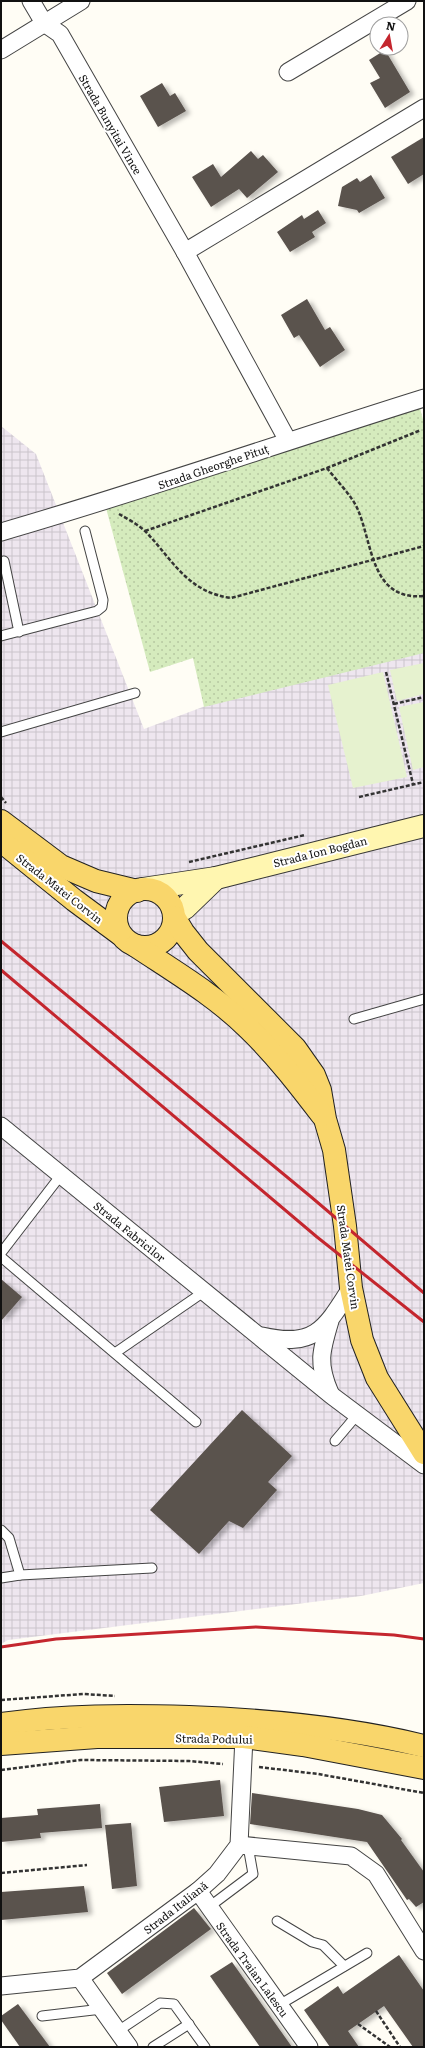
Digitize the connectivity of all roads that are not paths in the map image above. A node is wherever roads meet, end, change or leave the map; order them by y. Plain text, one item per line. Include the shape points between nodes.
1 (31, 1) edge
2 (80, 1) edge
3 (407, 1) edge
4 (44, 23) junction
5 (1, 50) edge
6 (288, 72) dead end
7 (424, 108) edge
8 (185, 252) junction
9 (424, 398) edge
10 (288, 441) junction
11 (1, 532) edge
12 (85, 532) dead end
13 (4, 561) dead end
14 (19, 632) junction
15 (1, 636) edge
16 (135, 693) dead end
17 (1, 732) edge
18 (6, 814) edge
19 (424, 826) edge
20 (1, 841) edge
21 (216, 878) junction
22 (140, 890) junction
23 (174, 916) junction
24 (128, 940) junction
25 (424, 999) edge
26 (354, 1019) dead end
27 (325, 1119) junction
28 (1, 1126) edge
29 (61, 1175) junction
30 (1, 1253) edge
31 (1, 1257) edge
32 (351, 1288) junction
33 (204, 1291) junction
34 (330, 1321) junction
35 (260, 1336) junction
36 (115, 1353) junction
37 (331, 1395) junction
38 (357, 1415) junction
39 (196, 1422) dead end
40 (334, 1441) dead end
41 (424, 1453) edge
42 (424, 1465) edge
43 (1, 1530) edge
44 (152, 1568) dead end
45 (20, 1575) junction
46 (1, 1578) edge
47 (1, 1724) edge
48 (244, 1737) junction
49 (1, 1744) edge
50 (424, 1746) edge
51 (424, 1768) edge
52 (243, 1845) junction
53 (198, 1891) junction
54 (209, 1906) junction
55 (277, 1921) dead end
56 (423, 1947) edge
57 (367, 1953) dead end
58 (344, 1966) junction
59 (80, 1978) junction
60 (1, 1986) edge
61 (279, 2005) junction
62 (102, 2010) junction
63 (42, 2016) dead end
64 (189, 2024) junction
65 (118, 2031) junction
66 (129, 2047) edge
67 (153, 2047) edge
68 (206, 2047) edge
69 (309, 2047) edge

1 - 4 street, Strada Bunyitai Vince
2 - 4 street
3 - 6 street
4 - 5 street
4 - 8 street, Strada Bunyitai Vince via 60,34
7 - 8 street
8 - 10 street, Strada Bunyitai Vince
9 - 10 street, Strada Gheorghe Pituț
10 - 11 street, Strada Gheorghe Pituț via 103,503
12 - 14 lane via 103,600 102,607 97,611
13 - 14 lane
14 - 15 lane
16 - 17 lane
18 - 22 main road, Strada Matei Corvin via 43,854 72,872 96,882
19 - 21 main road, Strada Ion Bogdan
20 - 24 main road, Strada Matei Corvin
21 - 22 main road, Strada Ion Bogdan
21 - 23 main road
22 - 23 main road via 156,892 166,899
22 - 24 main road via 125,898 116,915 117,925
23 - 24 main road via 172,929 161,942 145,947
23 - 27 main road, Strada Matei Corvin via 198,951 307,1063 320,1090
24 - 27 main road, Strada Matei Corvin via 204,992 248,1028 303,1089
25 - 26 lane
27 - 32 main road, Strada Matei Corvin via 334,1150
28 - 29 street, Strada Fabricilor
29 - 30 lane
29 - 33 street, Strada Fabricilor
31 - 36 lane
32 - 34 street, Strada Fabricilor
32 - 41 main road, Strada Matei Corvin via 362,1340 377,1378
33 - 35 street, Strada Fabricilor
33 - 36 lane
34 - 35 street, Strada Fabricilor via 306,1338 278,1340
34 - 37 street via 322,1345 321,1360 322,1376
35 - 37 street, Strada Fabricilor
36 - 39 lane
37 - 38 street, Strada Fabricilor
38 - 40 lane
38 - 42 street, Strada Fabricilor
43 - 45 lane via 9,1538
44 - 45 lane
45 - 46 lane
47 - 50 main road, Strada Podului via 80,1716 241,1719 358,1732
48 - 49 main road, Strada Podului via 97,1737
48 - 51 main road, Strada Podului via 303,1745
48 - 52 street
52 - 53 street, Strada Italiană
52 - 54 lane via 253,1874
52 - 56 street via 351,1856 376,1874
53 - 54 street, Strada Traian Lalescu
53 - 59 street, Strada Italiană
54 - 61 street, Strada Traian Lalescu
55 - 58 lane via 312,1942 323,1944
57 - 58 lane
58 - 61 lane
59 - 60 street
59 - 62 street
61 - 69 street, Strada Traian Lalescu
62 - 63 lane
62 - 65 street
64 - 65 lane via 174,2004 160,2003
64 - 67 lane
64 - 68 lane
65 - 66 street

